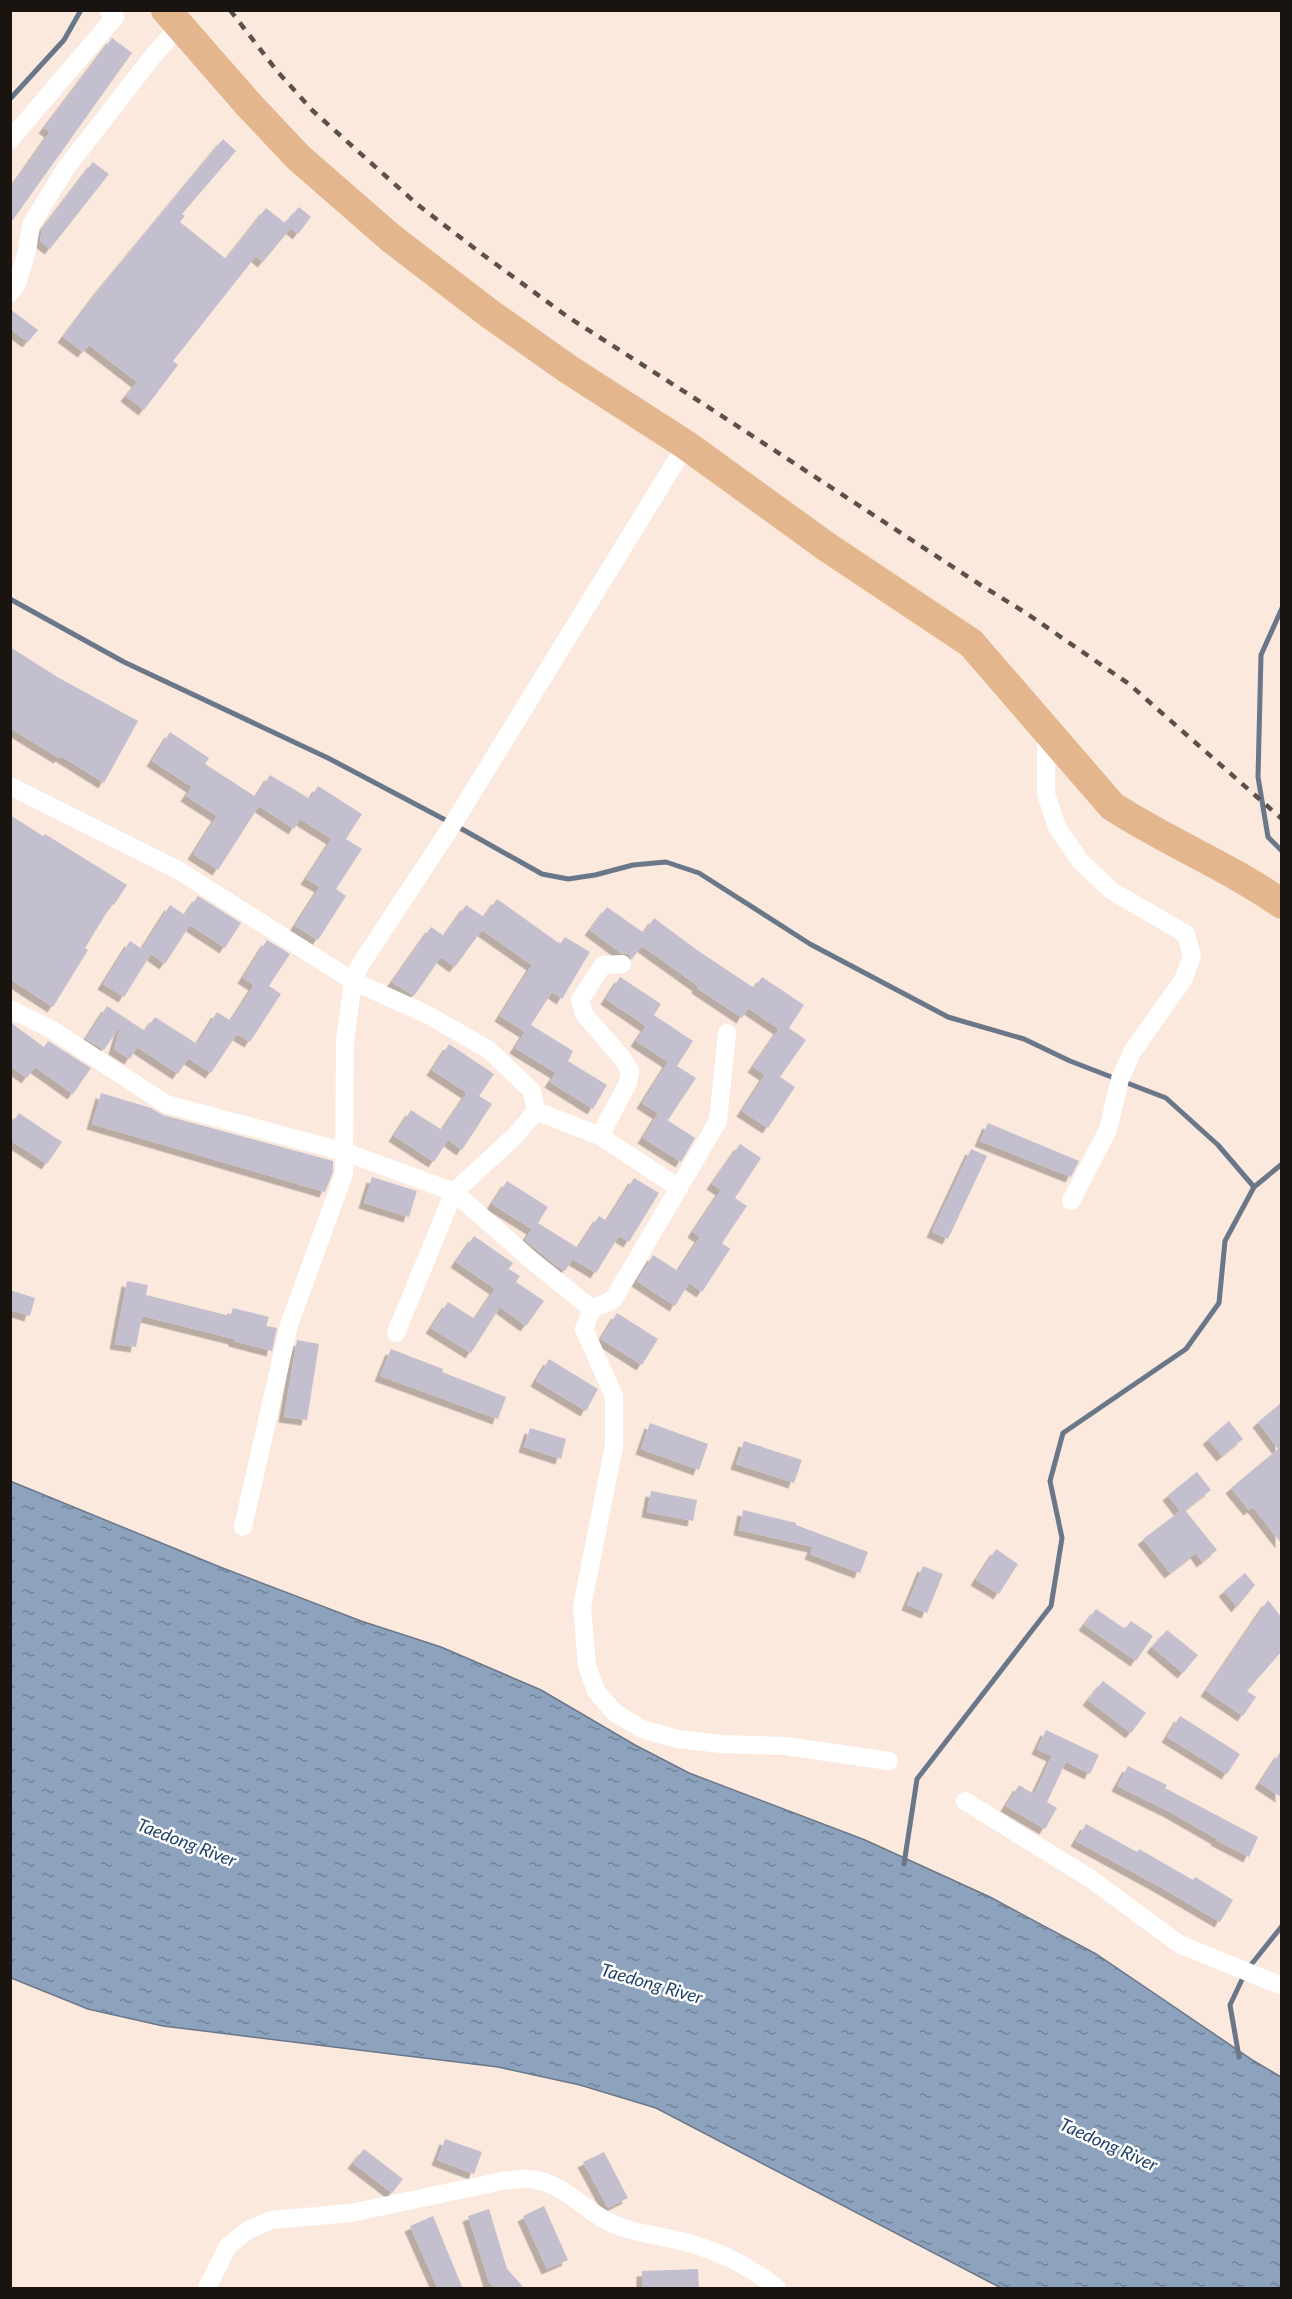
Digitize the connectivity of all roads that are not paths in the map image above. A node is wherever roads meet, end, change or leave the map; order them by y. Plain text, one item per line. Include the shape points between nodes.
1 (108, 10) edge
2 (172, 19) edge
3 (10, 140) edge
4 (10, 293) edge
5 (686, 445) junction
6 (1046, 728) junction
7 (10, 786) edge
8 (1281, 904) edge
9 (621, 964) dead end
10 (353, 981) junction
11 (10, 1009) edge
12 (727, 1033) dead end
13 (536, 1111) junction
14 (600, 1136) junction
15 (345, 1152) junction
16 (679, 1188) junction
17 (454, 1192) junction
18 (1071, 1201) dead end
19 (592, 1309) junction
20 (396, 1334) dead end
21 (243, 1527) dead end
22 (889, 1761) dead end
23 (965, 1801) dead end
24 (1281, 1986) edge
25 (207, 2289) edge
26 (777, 2289) edge

1 - 3 street via 115,17
2 - 4 street via 153,56 66,168 31,225 17,284
2 - 5 main road via 299,158 392,239 489,314
5 - 6 main road via 827,548 971,643
5 - 10 street
6 - 8 main road via 1112,806 1140,825 1254,884
6 - 18 street via 1046,794 1057,827 1080,861 1112,891 1186,934 1192,956 1183,980 1132,1052 1120,1079 1108,1130
7 - 10 street via 178,870
9 - 14 street via 603,965 580,1000 584,1014 630,1071 628,1083
10 - 13 street via 428,1015 489,1050 532,1091
10 - 15 street via 345,1041
11 - 15 street via 51,1029 166,1104
12 - 16 street via 718,1121
13 - 14 street
13 - 17 street via 514,1137
14 - 16 street
15 - 17 street
15 - 21 street via 344,1174 289,1324
16 - 19 street via 613,1300
17 - 19 street
17 - 20 street
19 - 22 street via 584,1329 614,1396 614,1446 582,1606 588,1666 596,1691 615,1713 642,1729 677,1739 785,1746
23 - 24 street via 1091,1879 1179,1944
25 - 26 street via 228,2246 248,2230 271,2220 351,2213 507,2180 532,2179 561,2189 612,2224 726,2255 760,2274

